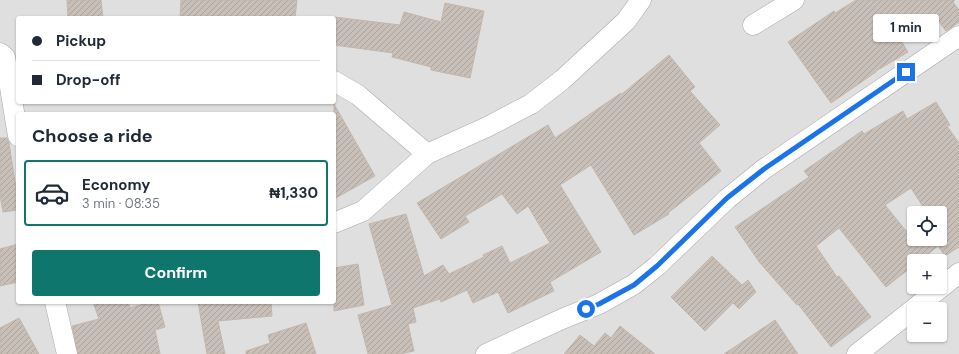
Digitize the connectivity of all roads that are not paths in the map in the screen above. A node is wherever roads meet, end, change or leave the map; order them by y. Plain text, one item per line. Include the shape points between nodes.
1 (641, 0) edge
2 (794, 0) edge
3 (753, 25) dead end
4 (959, 36) edge
5 (8, 56) edge
6 (336, 82) edge
7 (11, 127) edge
8 (427, 154) junction
9 (336, 222) edge
10 (959, 273) edge
11 (55, 304) edge
12 (67, 354) edge
13 (486, 354) edge
14 (857, 354) edge

1 - 8 street via 626,21 562,80 531,104 487,128
2 - 3 street
4 - 13 street via 764,169 727,198 634,285 599,304
5 - 7 street
6 - 8 street via 358,95
8 - 9 street via 363,211
10 - 14 street
11 - 12 street

